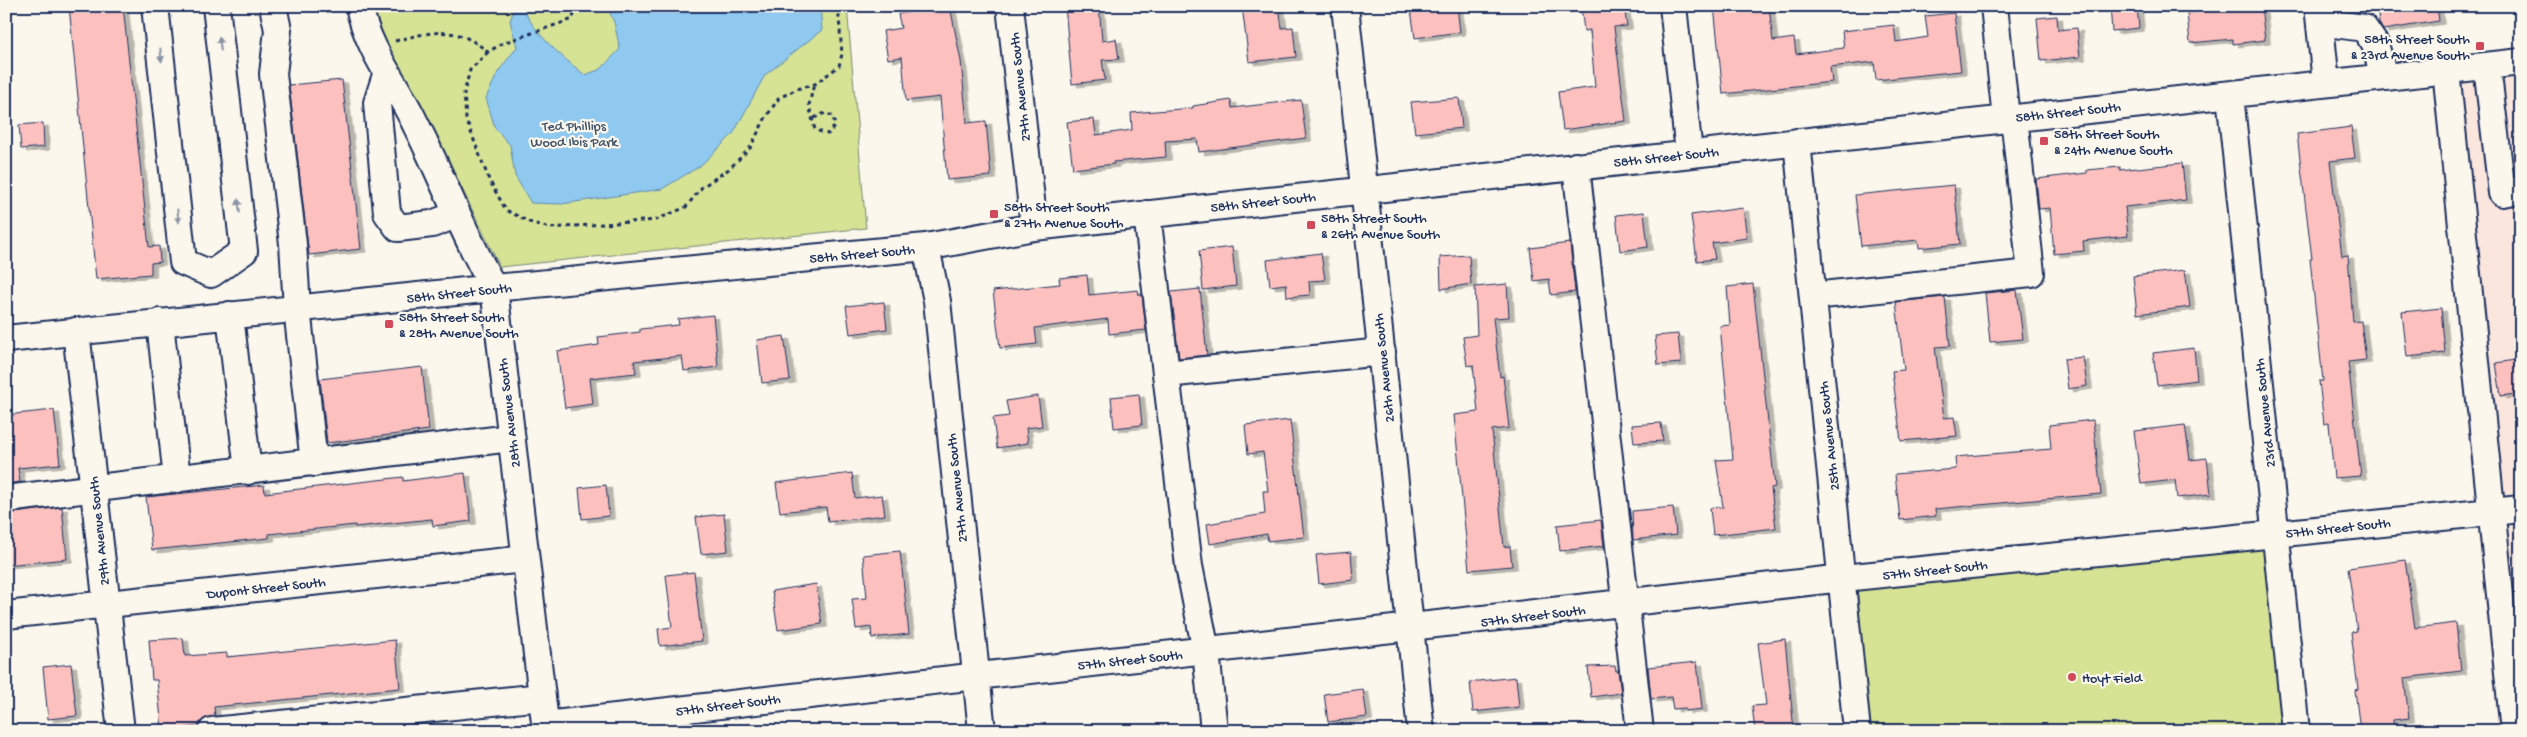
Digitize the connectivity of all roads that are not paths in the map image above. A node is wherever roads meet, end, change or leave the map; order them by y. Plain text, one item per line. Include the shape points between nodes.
1 (155, 6) edge
2 (216, 6) edge
3 (273, 6) edge
4 (359, 6) edge
5 (1010, 6) edge
6 (1345, 6) edge
7 (1673, 6) edge
8 (1994, 6) edge
9 (2319, 14) edge
10 (2521, 62) edge
11 (2487, 66) junction
12 (2446, 70) junction
13 (386, 75) junction
14 (2384, 77) junction
15 (2326, 83) junction
16 (2230, 95) junction
17 (2010, 118) junction
18 (1797, 142) junction
19 (1689, 153) junction
20 (1576, 166) junction
21 (1365, 190) junction
22 (2512, 191) edge
23 (1147, 214) junction
24 (456, 215) junction
25 (1034, 227) junction
26 (926, 247) junction
27 (494, 288) junction
28 (1813, 296) junction
29 (297, 308) junction
30 (230, 315) junction
31 (160, 322) junction
32 (76, 331) junction
33 (6, 339) edge
34 (1382, 352) junction
35 (1166, 374) junction
36 (511, 438) junction
37 (314, 463) junction
38 (248, 471) junction
39 (177, 479) junction
40 (93, 490) junction
41 (6, 499) edge
42 (2521, 509) edge
43 (2490, 512) junction
44 (2276, 533) junction
45 (525, 559) junction
46 (1843, 578) junction
47 (106, 604) junction
48 (1626, 604) junction
49 (6, 615) edge
50 (1411, 629) junction
51 (1206, 651) junction
52 (976, 676) junction
53 (542, 697) junction
54 (546, 728) edge
55 (121, 731) edge
56 (212, 731) edge
57 (982, 731) edge
58 (1214, 731) edge
59 (1421, 731) edge
60 (1640, 731) edge
61 (1857, 731) edge
62 (2296, 731) edge
63 (2514, 731) edge

1 -> 2 street via 183,262 211,274 244,251
3 - 29 street via 278,30 273,74 293,244
4 - 13 street, 28th Avenue South
5 - 25 street, 27th Avenue South
6 - 21 street, 26th Avenue South
7 - 19 street
8 - 17 street
9 - 14 street via 2364,28 2375,44
9 - 15 street
10 - 11 street, 58th Street South
11 - 12 street, 58th Street South
11 - 22 street
12 - 14 street, 58th Street South
12 - 43 street
13 - 24 street, 28th Avenue South via 415,122
13 - 24 street via 377,103 387,213 398,228 432,224
14 - 15 street, 58th Street South
15 - 16 street, 58th Street South
16 - 17 street, 58th Street South
16 - 44 street, 23rd Avenue South
17 - 18 street, 58th Street South
17 - 28 street via 2031,273
18 - 19 street, 58th Street South
18 - 28 street, 25th Avenue South
19 - 20 street, 58th Street South
20 - 21 street, 58th Street South
20 - 48 street
21 - 23 street, 58th Street South
21 - 34 street, 26th Avenue South
23 - 25 street, 58th Street South
23 - 35 street
24 - 27 street, 28th Avenue South
25 - 26 street, 58th Street South
26 - 27 street, 58th Street South
26 - 52 street, 27th Avenue South via 937,301
27 - 29 street, 58th Street South
27 - 36 street, 28th Avenue South
28 - 46 street, 25th Avenue South
29 - 30 street, 58th Street South
29 - 37 street
30 - 31 street, 58th Street South
30 - 38 street
31 - 32 street, 58th Street South
31 - 39 street
32 - 33 street, 58th Street South
32 - 40 street, 29th Avenue South
34 - 35 street
34 - 50 street, 26th Avenue South
35 - 51 street via 1189,566
36 - 37 street
36 - 45 street, 28th Avenue South
37 - 38 street
38 - 39 street
39 - 40 street
40 - 41 street
40 - 47 street, 29th Avenue South
42 - 43 street, 57th Street South
43 - 44 street, 57th Street South
43 - 63 street
44 - 46 street, 57th Street South
44 - 62 street, 23rd Avenue South
45 - 47 street, Dupont Street South
45 - 53 street, 28th Avenue South
46 - 48 street, 57th Street South
46 - 61 street, 25th Avenue South
47 - 49 street, Dupont Street South
47 - 55 street, 29th Avenue South
48 - 50 street, 57th Street South
48 - 60 street
50 - 51 street, 57th Street South
50 - 59 street, 26th Avenue South
51 - 52 street, 57th Street South
51 - 58 street
52 - 54 street, 57th Street South
52 - 57 street, 27th Avenue South
53 - 54 street, 28th Avenue South
53 - 56 street

